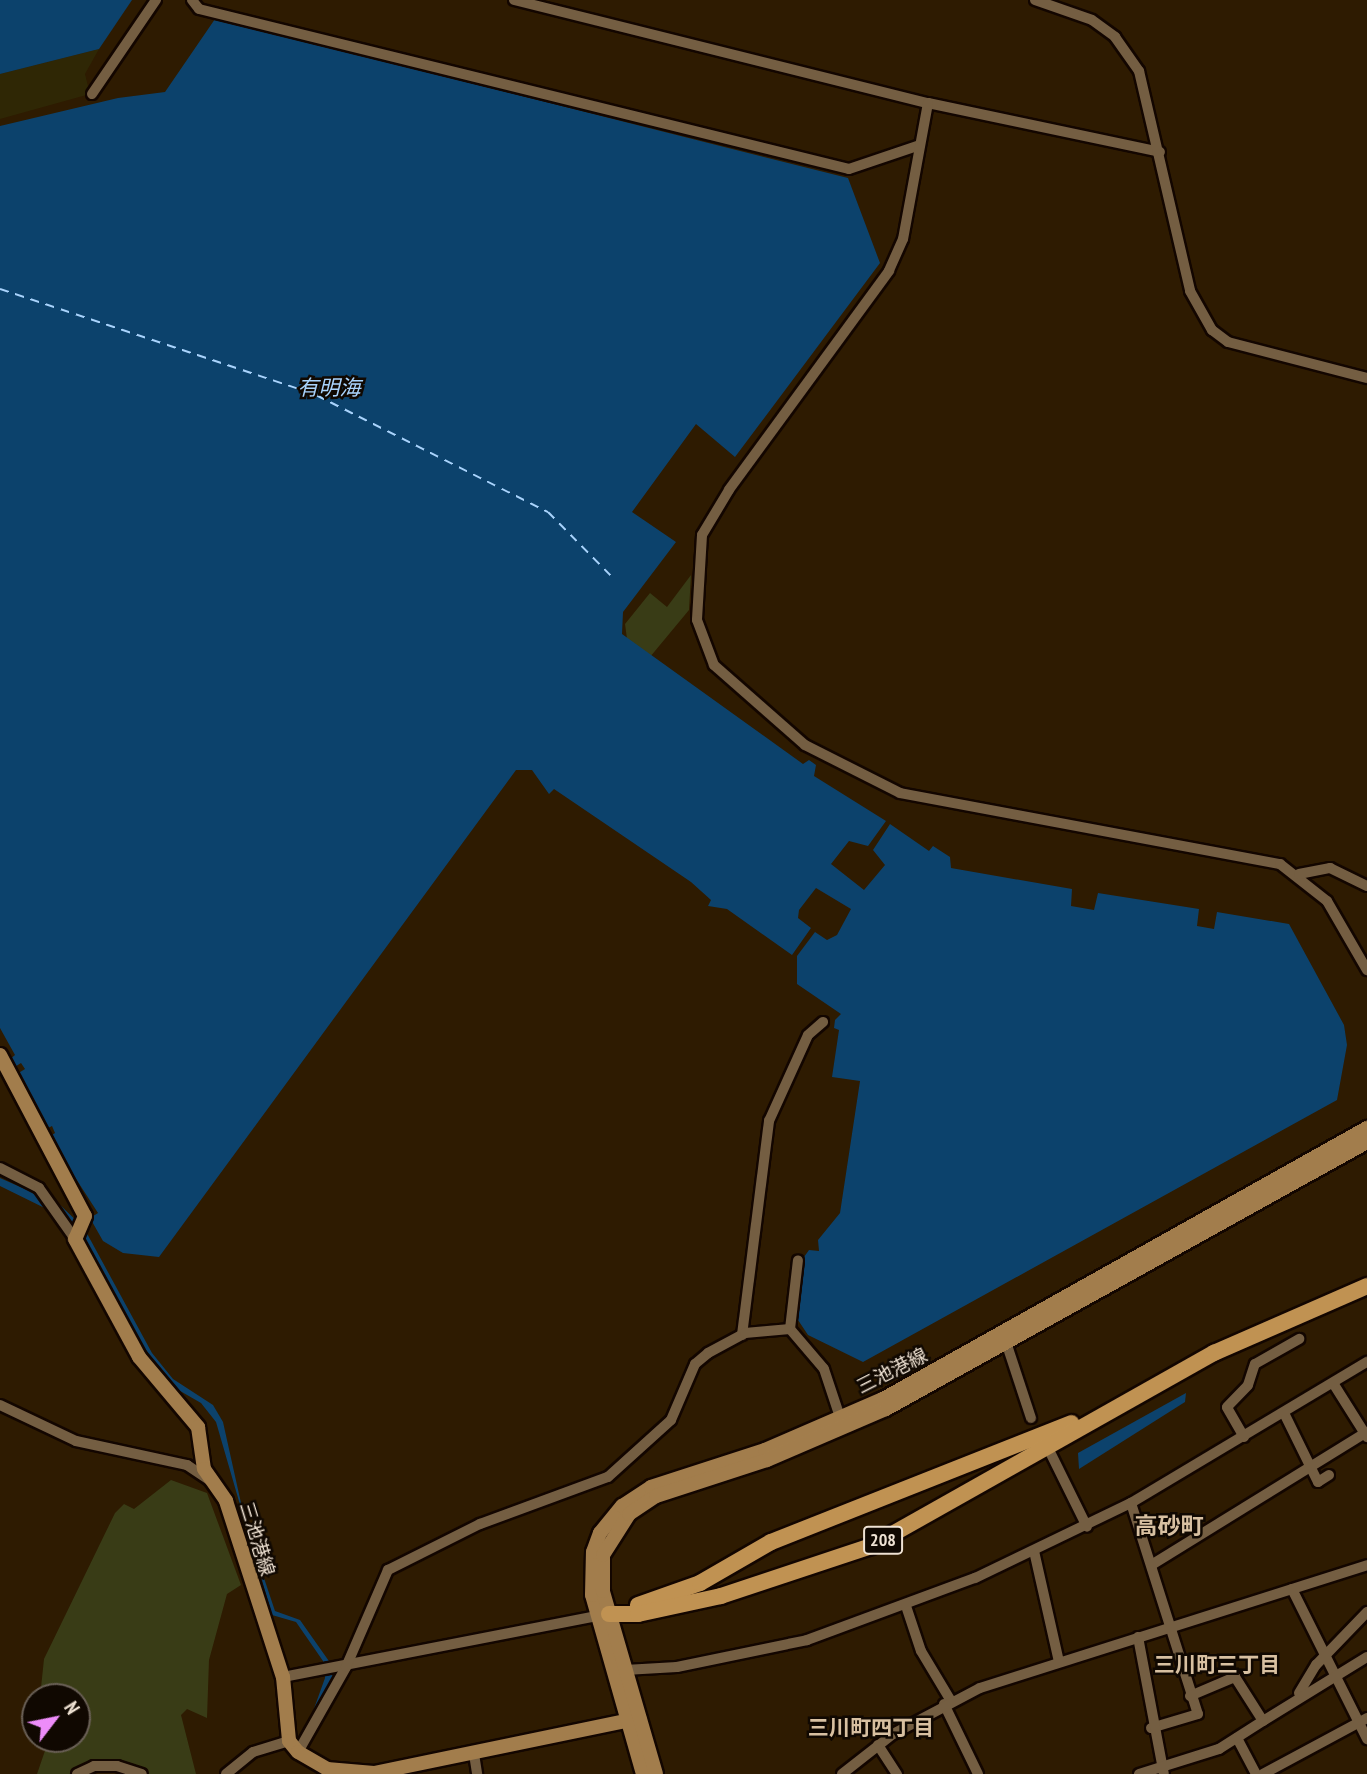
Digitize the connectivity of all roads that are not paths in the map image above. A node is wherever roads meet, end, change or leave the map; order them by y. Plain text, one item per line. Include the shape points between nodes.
1 (156, 0) edge
2 (192, 0) edge
3 (514, 0) edge
4 (1035, 0) edge
5 (92, 94) dead end
6 (928, 103) junction
7 (920, 145) junction
8 (1160, 152) junction
9 (1367, 379) edge
10 (1299, 874) junction
11 (1367, 886) edge
12 (1367, 970) edge
13 (823, 1022) dead end
14 (0, 1055) edge
15 (1367, 1128) edge
16 (1367, 1142) edge
17 (0, 1168) edge
18 (79, 1231) junction
19 (799, 1260) dead end
20 (1367, 1286) edge
21 (790, 1329) junction
22 (742, 1335) junction
23 (1300, 1339) dead end
24 (1006, 1342) junction
25 (1367, 1362) edge
26 (1332, 1383) junction
27 (1130, 1398) junction
28 (0, 1405) edge
29 (1284, 1413) junction
30 (1031, 1418) dead end
31 (842, 1424) junction
32 (1366, 1434) edge
33 (1244, 1437) junction
34 (1051, 1454) dead end
35 (1311, 1470) junction
36 (1329, 1475) dead end
37 (211, 1482) junction
38 (1131, 1503) junction
39 (1087, 1527) junction
40 (1034, 1551) junction
41 (1153, 1564) junction
42 (1367, 1565) edge
43 (1292, 1589) junction
44 (906, 1606) junction
45 (1367, 1612) edge
46 (603, 1615) junction
47 (1171, 1627) junction
48 (1138, 1637) junction
49 (1325, 1655) junction
50 (1367, 1657) edge
51 (1059, 1662) junction
52 (346, 1667) junction
53 (625, 1670) junction
54 (1334, 1675) junction
55 (283, 1677) junction
56 (1299, 1694) junction
57 (1190, 1696) junction
58 (948, 1703) junction
59 (634, 1719) junction
60 (1363, 1720) edge
61 (1263, 1721) junction
62 (1151, 1728) junction
63 (1237, 1738) junction
64 (1367, 1739) edge
65 (878, 1745) junction
66 (293, 1746) junction
67 (474, 1754) junction
68 (1162, 1771) edge
69 (77, 1774) edge
70 (142, 1774) edge
71 (226, 1774) edge
72 (374, 1774) edge
73 (477, 1774) edge
74 (643, 1774) edge
75 (656, 1774) edge
76 (842, 1774) edge
77 (897, 1774) edge
78 (978, 1774) edge
79 (1139, 1774) edge
80 (1256, 1774) edge
81 (1263, 1774) edge

1 - 5 street
2 - 7 street via 199,9 823,164 849,169
3 - 6 street
4 - 8 street via 1092,20 1115,37 1139,71
6 - 7 street
6 - 8 street
7 - 10 street via 903,239 889,271 729,490 702,535 697,620 714,665 805,745 900,793 1280,864
8 - 9 street via 1190,291 1212,330 1228,342
10 - 11 street via 1330,868
10 - 12 street via 1327,901
13 - 22 street via 808,1035 769,1121
14 - 18 main road, 三池港線 via 85,1216
15 - 31 main road, 三池港線
16 - 24 main road, 三池港線
17 - 18 street via 39,1188
18 - 37 main road, 三池港線 via 139,1357 198,1427
19 - 21 street
20 - 27 highway, 208 via 1263,1329
21 - 22 street
21 - 31 street via 824,1369
22 - 52 street via 695,1364 671,1420 608,1477 481,1524 388,1570
23 - 33 street via 1255,1364 1248,1385 1227,1406
24 - 30 street
24 - 31 main road, 三池港線
25 - 26 street
26 - 29 street
26 - 32 street
27 - 46 highway, 208 via 771,1542 680,1591
27 - 46 highway, 208 via 948,1506 849,1555 721,1597 638,1614
28 - 37 street via 76,1441 187,1465
29 - 33 street
29 - 35 street
31 - 46 main road, 三池港線 via 656,1496 629,1514 603,1555
32 - 35 street
33 - 38 street
34 - 39 street
35 - 36 street via 1318,1482
35 - 41 street
37 - 55 main road, 三池港線 via 226,1501
38 - 39 street
38 - 41 street
39 - 40 street
40 - 44 street
40 - 51 street
41 - 47 street
42 - 43 street
43 - 47 street
43 - 49 street
44 - 53 street via 765,1651
44 - 58 street via 921,1651
45 - 49 street
46 - 52 street
46 - 53 main road, 三池港線
46 - 59 main road, 三池港線
47 - 48 street
47 - 57 street
48 - 51 street
48 - 62 street
49 - 54 street
49 - 56 street
50 - 54 street
51 - 58 street
52 - 55 street
52 - 66 street
53 - 59 main road, 三池港線
54 - 56 street
54 - 60 street
55 - 66 main road, 三池港線
56 - 61 street
57 - 61 street via 1235,1677
57 - 62 street via 1198,1714
58 - 65 street
58 - 78 street
59 - 67 main road
59 - 74 main road, 三池港線
59 - 75 main road, 三池港線
60 - 64 street
60 - 81 street
61 - 63 street
62 - 68 street
63 - 68 street
63 - 80 street
65 - 76 street
65 - 77 street
66 - 71 street via 253,1752
66 - 72 main road via 327,1769
67 - 72 main road
67 - 73 street
68 - 79 street
69 - 70 street via 94,1766 117,1766

